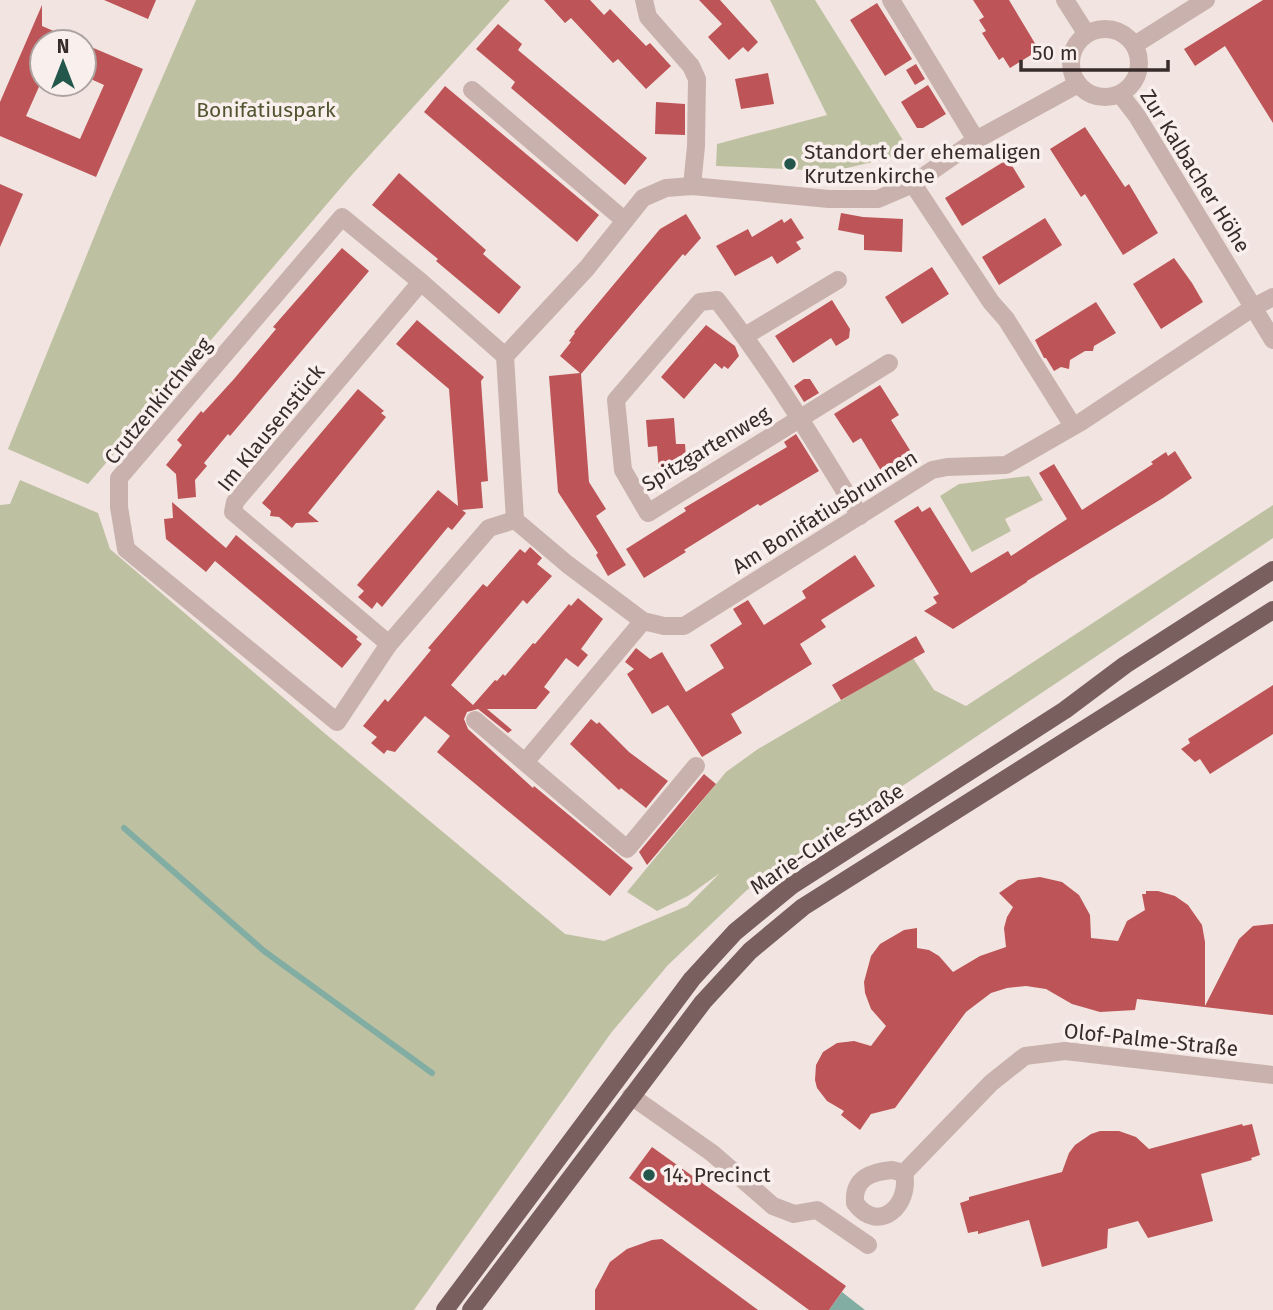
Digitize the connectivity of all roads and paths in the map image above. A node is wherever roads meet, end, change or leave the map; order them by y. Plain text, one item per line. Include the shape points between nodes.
1 (644, 0) edge
2 (891, 0) edge
3 (1065, 0) edge
4 (1206, 0) edge
5 (1086, 33) junction
6 (1136, 44) junction
7 (1077, 84) junction
8 (472, 90) dead end
9 (1120, 94) junction
10 (976, 140) junction
11 (913, 184) junction
12 (692, 186) junction
13 (624, 220) junction
14 (838, 280) dead end
15 (421, 282) junction
16 (1273, 297) edge
17 (1254, 307) junction
18 (1273, 318) edge
19 (745, 336) junction
20 (1273, 341) edge
21 (505, 356) junction
22 (889, 363) dead end
23 (801, 418) junction
24 (1073, 426) junction
25 (860, 516) junction
26 (515, 520) junction
27 (1273, 570) edge
28 (1273, 610) edge
29 (643, 621) junction
30 (388, 645) junction
31 (475, 720) dead end
32 (526, 761) junction
33 (696, 765) dead end
34 (1273, 1075) edge
35 (631, 1096) junction
36 (904, 1173) dead end
37 (868, 1245) dead end
38 (445, 1310) edge
39 (471, 1310) edge

1 - 12 street via 648,17 697,79
2 - 10 street
3 - 5 street
4 - 6 street
5 - 6 street via 1102,28 1121,32
5 - 7 street via 1074,47 1070,65
6 - 9 street via 1140,65 1133,83
7 - 9 street via 1104,98
7 - 10 street
8 - 13 street
9 - 17 street, Zur Kalbacher Höhe
10 - 11 street
11 - 12 street via 878,199
11 - 24 street
12 - 13 street via 666,188 643,198
13 - 21 street via 587,268
14 - 19 street
15 - 21 street
15 - 30 street, Im Klausenstück via 235,502 233,512
15 - 30 street, Crutzenkirchweg via 342,217 119,478 126,549 337,722
16 - 17 street, Am Bonifatiusbrunnen
17 - 18 street, Zur Kalbacher Höhe
17 - 20 street, Zur Kalbacher Höhe
17 - 24 street, Am Bonifatiusbrunnen
19 - 23 street, Spitzgartenweg
19 - 23 street, Spitzgartenweg via 717,300 700,302 616,400 623,470 648,513
21 - 26 street
22 - 23 street, Spitzgartenweg
23 - 25 street, Spitzgartenweg
24 - 25 street, Am Bonifatiusbrunnen via 1006,465 932,470
25 - 29 street, Am Bonifatiusbrunnen via 684,625
26 - 29 street, Am Bonifatiusbrunnen
26 - 30 street via 489,528
27 - 38 main road, Marie-Curie-Straße via 791,886 735,932 692,979
28 - 35 main road, Marie-Curie-Straße via 803,906 750,951 703,1002
29 - 32 street
31 - 32 street
32 - 33 street via 627,849
34 - 36 street, Olof-Palme-Straße via 1065,1051 1025,1056 991,1083
35 - 37 street via 712,1153 773,1206 794,1214 817,1210
35 - 39 main road, Marie-Curie-Straße

